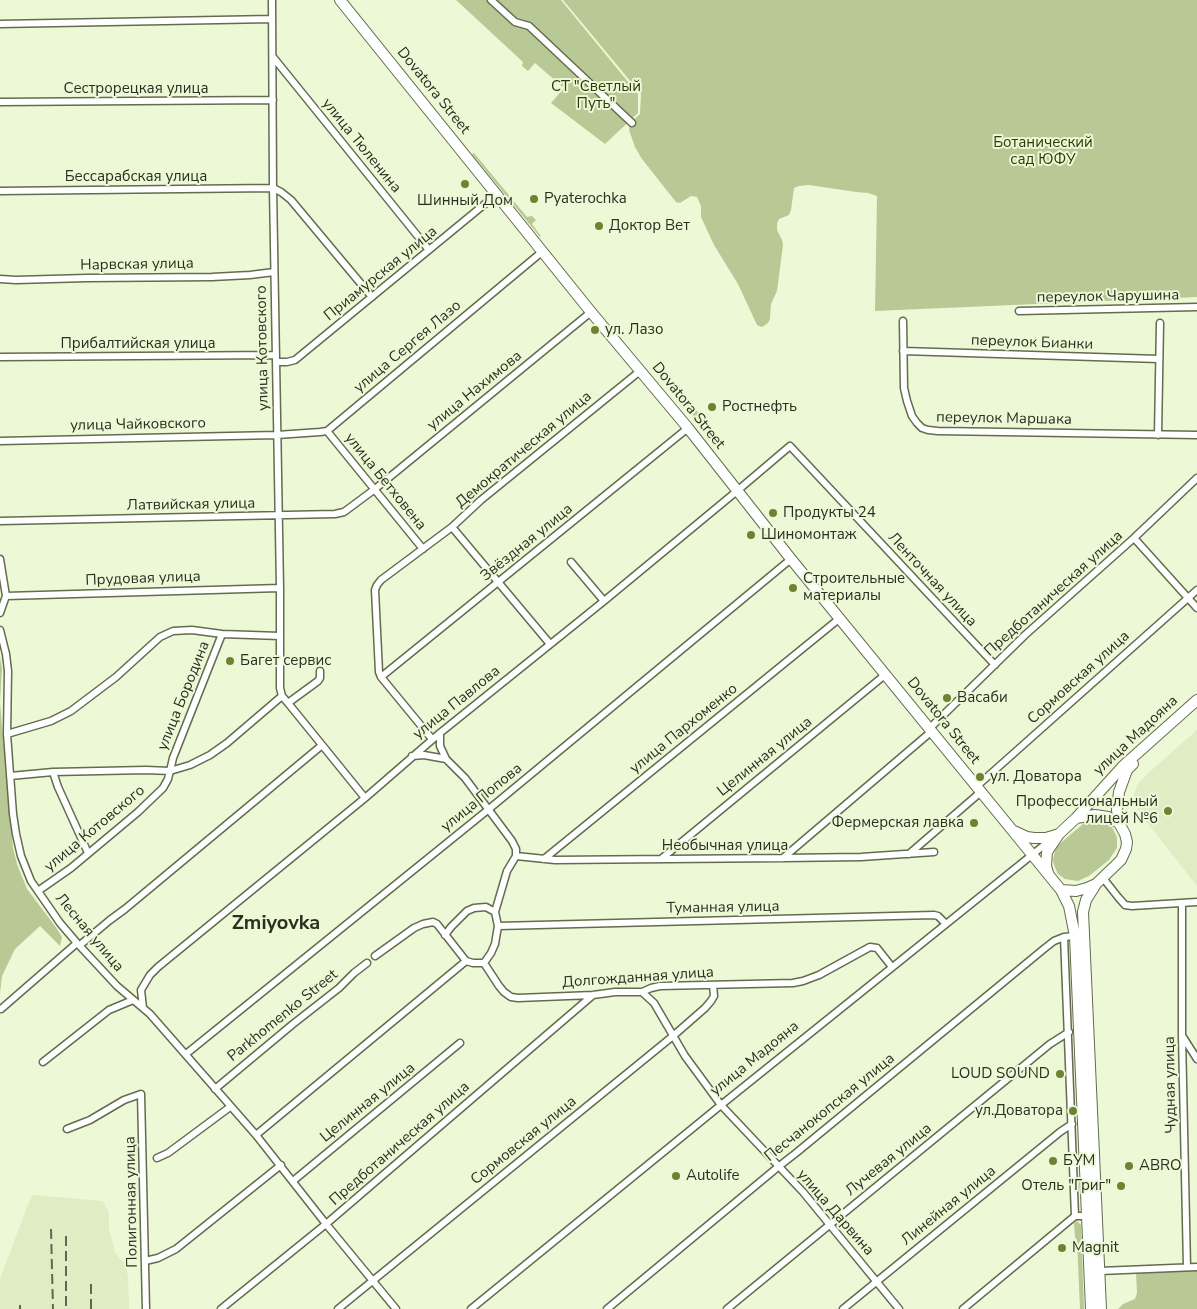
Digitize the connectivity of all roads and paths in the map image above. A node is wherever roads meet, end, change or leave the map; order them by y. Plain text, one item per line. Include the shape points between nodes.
1 (272, 0) edge
2 (340, 0) edge
3 (491, 0) edge
4 (272, 19) junction
5 (0, 24) edge
6 (273, 57) junction
7 (273, 100) junction
8 (0, 102) edge
9 (632, 123) dead end
10 (273, 188) junction
11 (0, 191) edge
12 (497, 194) junction
13 (429, 250) junction
14 (542, 251) junction
15 (274, 272) junction
16 (0, 279) edge
17 (372, 297) junction
18 (1197, 307) edge
19 (1019, 311) dead end
20 (591, 312) junction
21 (903, 321) dead end
22 (1160, 323) dead end
23 (903, 351) junction
24 (0, 357) edge
25 (276, 359) junction
26 (1159, 359) junction
27 (640, 371) junction
28 (688, 428) junction
29 (327, 431) junction
30 (278, 435) junction
31 (1158, 435) junction
32 (1197, 435) edge
33 (0, 441) edge
34 (790, 446) joint
35 (1197, 478) edge
36 (375, 489) junction
37 (737, 491) junction
38 (279, 516) junction
39 (0, 521) edge
40 (452, 527) junction
41 (1134, 538) junction
42 (423, 549) junction
43 (0, 559) edge
44 (791, 559) junction
45 (571, 562) dead end
46 (499, 583) junction
47 (280, 588) junction
48 (1197, 590) edge
49 (6, 596) junction
50 (1188, 598) junction
51 (604, 601) junction
52 (1197, 608) edge
53 (0, 613) edge
54 (840, 618) junction
55 (0, 630) edge
56 (222, 634) junction
57 (280, 636) junction
58 (550, 644) junction
59 (995, 665) junction
60 (320, 671) dead end
61 (886, 674) junction
62 (381, 678) junction
63 (282, 696) junction
64 (1197, 700) edge
65 (288, 703) junction
66 (1197, 707) edge
67 (931, 730) junction
68 (440, 733) junction
69 (7, 734) junction
70 (432, 739) junction
71 (321, 746) junction
72 (412, 756) junction
73 (446, 759) junction
74 (170, 771) junction
75 (53, 772) junction
76 (10, 776) junction
77 (980, 789) junction
78 (365, 798) junction
79 (489, 808) junction
80 (1076, 818) junction
81 (1119, 823) junction
82 (1013, 831) junction
83 (1058, 834) junction
84 (934, 852) dead end
85 (88, 853) junction
86 (909, 854) junction
87 (1032, 855) junction
88 (516, 856) junction
89 (783, 858) junction
90 (544, 859) junction
91 (661, 859) junction
92 (1049, 875) junction
93 (1099, 881) junction
94 (38, 890) junction
95 (1061, 890) junction
96 (1197, 902) edge
97 (1182, 903) junction
98 (495, 912) junction
99 (946, 924) junction
100 (498, 926) junction
101 (445, 934) junction
102 (1070, 937) junction
103 (79, 944) junction
104 (375, 956) dead end
105 (466, 961) junction
106 (366, 963) dead end
107 (484, 963) junction
108 (892, 967) junction
109 (713, 985) junction
110 (642, 992) junction
111 (593, 995) junction
112 (133, 1000) junction
113 (143, 1008) junction
114 (0, 1009) edge
115 (1068, 1032) junction
116 (673, 1036) junction
117 (1182, 1036) junction
118 (460, 1044) dead end
119 (186, 1054) junction
120 (1197, 1059) edge
121 (43, 1062) dead end
122 (215, 1088) junction
123 (721, 1105) junction
124 (230, 1107) junction
125 (1072, 1124) junction
126 (68, 1130) dead end
127 (256, 1135) junction
128 (157, 1158) dead end
129 (281, 1165) junction
130 (778, 1166) junction
131 (292, 1181) junction
132 (1075, 1216) junction
133 (1087, 1216) junction
134 (326, 1224) junction
135 (830, 1224) junction
136 (145, 1261) junction
137 (1187, 1267) junction
138 (1197, 1267) edge
139 (1100, 1271) junction
140 (373, 1280) junction
141 (876, 1282) junction
142 (146, 1309) edge
143 (221, 1309) edge
144 (338, 1309) edge
145 (396, 1309) edge
146 (471, 1309) edge
147 (607, 1309) edge
148 (727, 1309) edge
149 (843, 1309) edge
150 (899, 1309) edge
151 (963, 1309) edge
152 (1091, 1309) edge
153 (1101, 1309) edge

1 - 4 street, улица Котовского
2 - 12 main road, Dovatora Street
3 - 9 street via 515,22 529,26
4 - 5 street
4 - 6 street, улица Котовского
6 - 7 street, улица Котовского
6 - 13 street, улица Тюленина
7 - 8 street, Сестрорецкая улица
7 - 10 street, улица Котовского
10 - 11 street, Бессарабская улица
10 - 15 street, улица Котовского
10 - 17 street via 291,200
12 - 13 street, Приамурская улица
12 - 14 main road, Dovatora Street
13 - 17 street, Приамурская улица
14 - 20 main road, Dovatora Street
14 - 29 street, улица Сергея Лазо
15 - 16 street, Нарвская улица via 250,276
15 - 25 street, улица Котовского
17 - 25 street, Приамурская улица via 295,360
18 - 19 street, переулок Чарушина
20 - 27 main road, Dovatora Street
20 - 36 street, улица Нахимова
21 - 23 street, переулок Маршака
22 - 26 street
23 - 26 street, переулок Бианки
23 - 31 street, переулок Маршака via 904,388 909,409 917,423 928,430
24 - 25 street, Прибалтийская улица
25 - 30 street, улица Котовского
26 - 31 street
27 - 28 main road, Dovatora Street
27 - 40 street, Демократическая улица
28 - 37 main road, Dovatora Street
28 - 46 street, Звёздная улица
29 - 30 street
29 - 36 street, улица Бетховена
30 - 33 street, улица Чайковского
30 - 38 street, улица Котовского
31 - 32 street, переулок Маршака
34 - 37 street, улица Павлова
34 - 59 street, Ленточная улица
35 - 41 street, Предботаническая улица
36 - 38 street, Латвийская улица via 344,512
36 - 42 street, улица Бетховена
37 - 44 main road, Dovatora Street
37 - 51 street, улица Павлова
38 - 39 street, Латвийская улица
38 - 47 street, улица Котовского
40 - 42 street, Демократическая улица
40 - 46 street, улица Бетховена
41 - 50 street
41 - 59 street, Предботаническая улица via 1024,635
42 - 62 street, Демократическая улица via 381,580 375,590 377,662
43 - 49 street
44 - 54 main road, Dovatora Street
44 - 79 street, улица Попова
45 - 51 street
46 - 58 street, улица Бетховена
46 - 62 street, Звёздная улица
47 - 49 street, Прудовая улица
47 - 57 street, улица Котовского
48 - 50 street, Сормовская улица
49 - 53 street
50 - 52 street
50 - 77 street, Сормовская улица
51 - 58 street, улица Павлова
54 - 61 main road, Dovatora Street
54 - 90 street, улица Пархоменко
55 - 69 street, Лесная улица via 8,671
56 - 57 street
56 - 69 street via 186,630 166,634 71,711 51,721
56 - 74 street, улица Бородина via 172,758
57 - 63 street, улица Котовского
58 - 68 street, улица Павлова
59 - 67 street, Предботаническая улица
60 - 65 street via 318,681
61 - 67 main road, Dovatora Street
61 - 91 street, Целинная улица
62 - 70 street
63 - 65 street
63 - 74 street via 210,756
64 - 80 main road, улица Мадояна via 1123,766
65 - 71 street
66 - 81 main road, улица Мадояна via 1127,770 1118,800
67 - 77 main road, Dovatora Street
67 - 89 street, Предботаническая улица
68 - 70 street, улица Павлова
68 - 73 street via 440,746
69 - 76 street, Лесная улица
70 - 72 street, улица Павлова
71 - 78 street
71 - 103 street
72 - 73 street
72 - 78 street, улица Павлова
73 - 79 street
74 - 75 street, улица Бородина
74 - 85 street, улица Котовского via 163,788
75 - 76 street, улица Бородина
75 - 85 street
76 - 94 street, Лесная улица via 21,856
77 - 82 main road, Dovatora Street
77 - 86 street, Сормовская улица
78 - 113 street, улица Павлова via 150,974 141,994
79 - 88 street via 512,841
79 - 119 street, улица Попова
80 - 81 main road via 1102,816
80 - 83 main road
81 - 93 main road via 1126,838 1126,849 1121,860
82 - 83 main road via 1034,838
82 - 87 main road, Dovatora Street
83 - 87 street, улица Мадояна
83 - 92 main road via 1047,852
84 - 86 street, Необычная улица
85 - 94 street, улица Котовского
86 - 89 street, Необычная улица
87 - 92 main road, Dovatora Street
87 - 99 street, улица Мадояна
88 - 90 street, Необычная улица
88 - 98 street via 507,871
89 - 91 street, Необычная улица
90 - 91 street, Необычная улица
92 - 95 main road
93 - 95 main road via 1076,891
93 - 97 street via 1125,905
93 - 139 main road via 1086,900 1083,912
94 - 103 street, Лесная улица
95 - 102 main road via 1073,922
96 - 97 street
97 - 117 street, Чудная улица
98 - 100 street
98 - 101 street via 486,907 467,911
99 - 100 street, Туманная улица via 934,915
99 - 108 street, улица Мадояна
100 - 107 street via 495,944
101 - 104 street via 437,924 422,924
101 - 105 street
102 - 115 street
102 - 130 street, Песчанокопская улица via 1054,941 1045,948
102 - 133 main road
103 - 112 street, Лесная улица
103 - 114 street
105 - 107 street
105 - 127 street
106 - 122 street, Parkhomenko Street
107 - 111 street, Долгожданная улица via 499,986 511,997
108 - 109 street, Долгожданная улица via 876,948 870,947 803,981
108 - 123 street, улица Мадояна
109 - 110 street, Долгожданная улица via 660,986
109 - 116 street, Сормовская улица via 711,1001
110 - 111 street, Долгожданная улица
110 - 116 street, улица Дарвина via 654,1003
111 - 134 street, Предботаническая улица
112 - 113 street, Лесная улица
112 - 121 street via 109,1010
113 - 119 street, Лесная улица
115 - 125 street
115 - 135 street, Лучевая улица
116 - 123 street, улица Дарвина
116 - 140 street, Сормовская улица
117 - 120 street
117 - 137 street, Чудная улица
118 - 131 street, Целинная улица
119 - 122 street, Лесная улица
122 - 124 street, Лесная улица
123 - 130 street, улица Дарвина
123 - 146 street, улица Мадояна
124 - 127 street, Лесная улица
124 - 128 street
125 - 132 street
125 - 141 street, Линейная улица
126 - 136 street, Полигонная улица via 141,1094
127 - 129 street, Лесная улица
129 - 131 street, Лесная улица
129 - 136 street via 176,1249
130 - 135 street, улица Дарвина
130 - 147 street, Песчанокопская улица
131 - 134 street, Лесная улица
132 - 133 street
132 - 151 street
133 - 152 main road
134 - 140 street, Лесная улица
134 - 143 street, Предботаническая улица
135 - 141 street, улица Дарвина
135 - 148 street, Лучевая улица
136 - 142 street, Полигонная улица
137 - 138 street
137 - 139 street
139 - 153 main road
140 - 144 street, Сормовская улица
140 - 145 street, Лесная улица
141 - 149 street, Линейная улица
141 - 150 street, улица Дарвина

